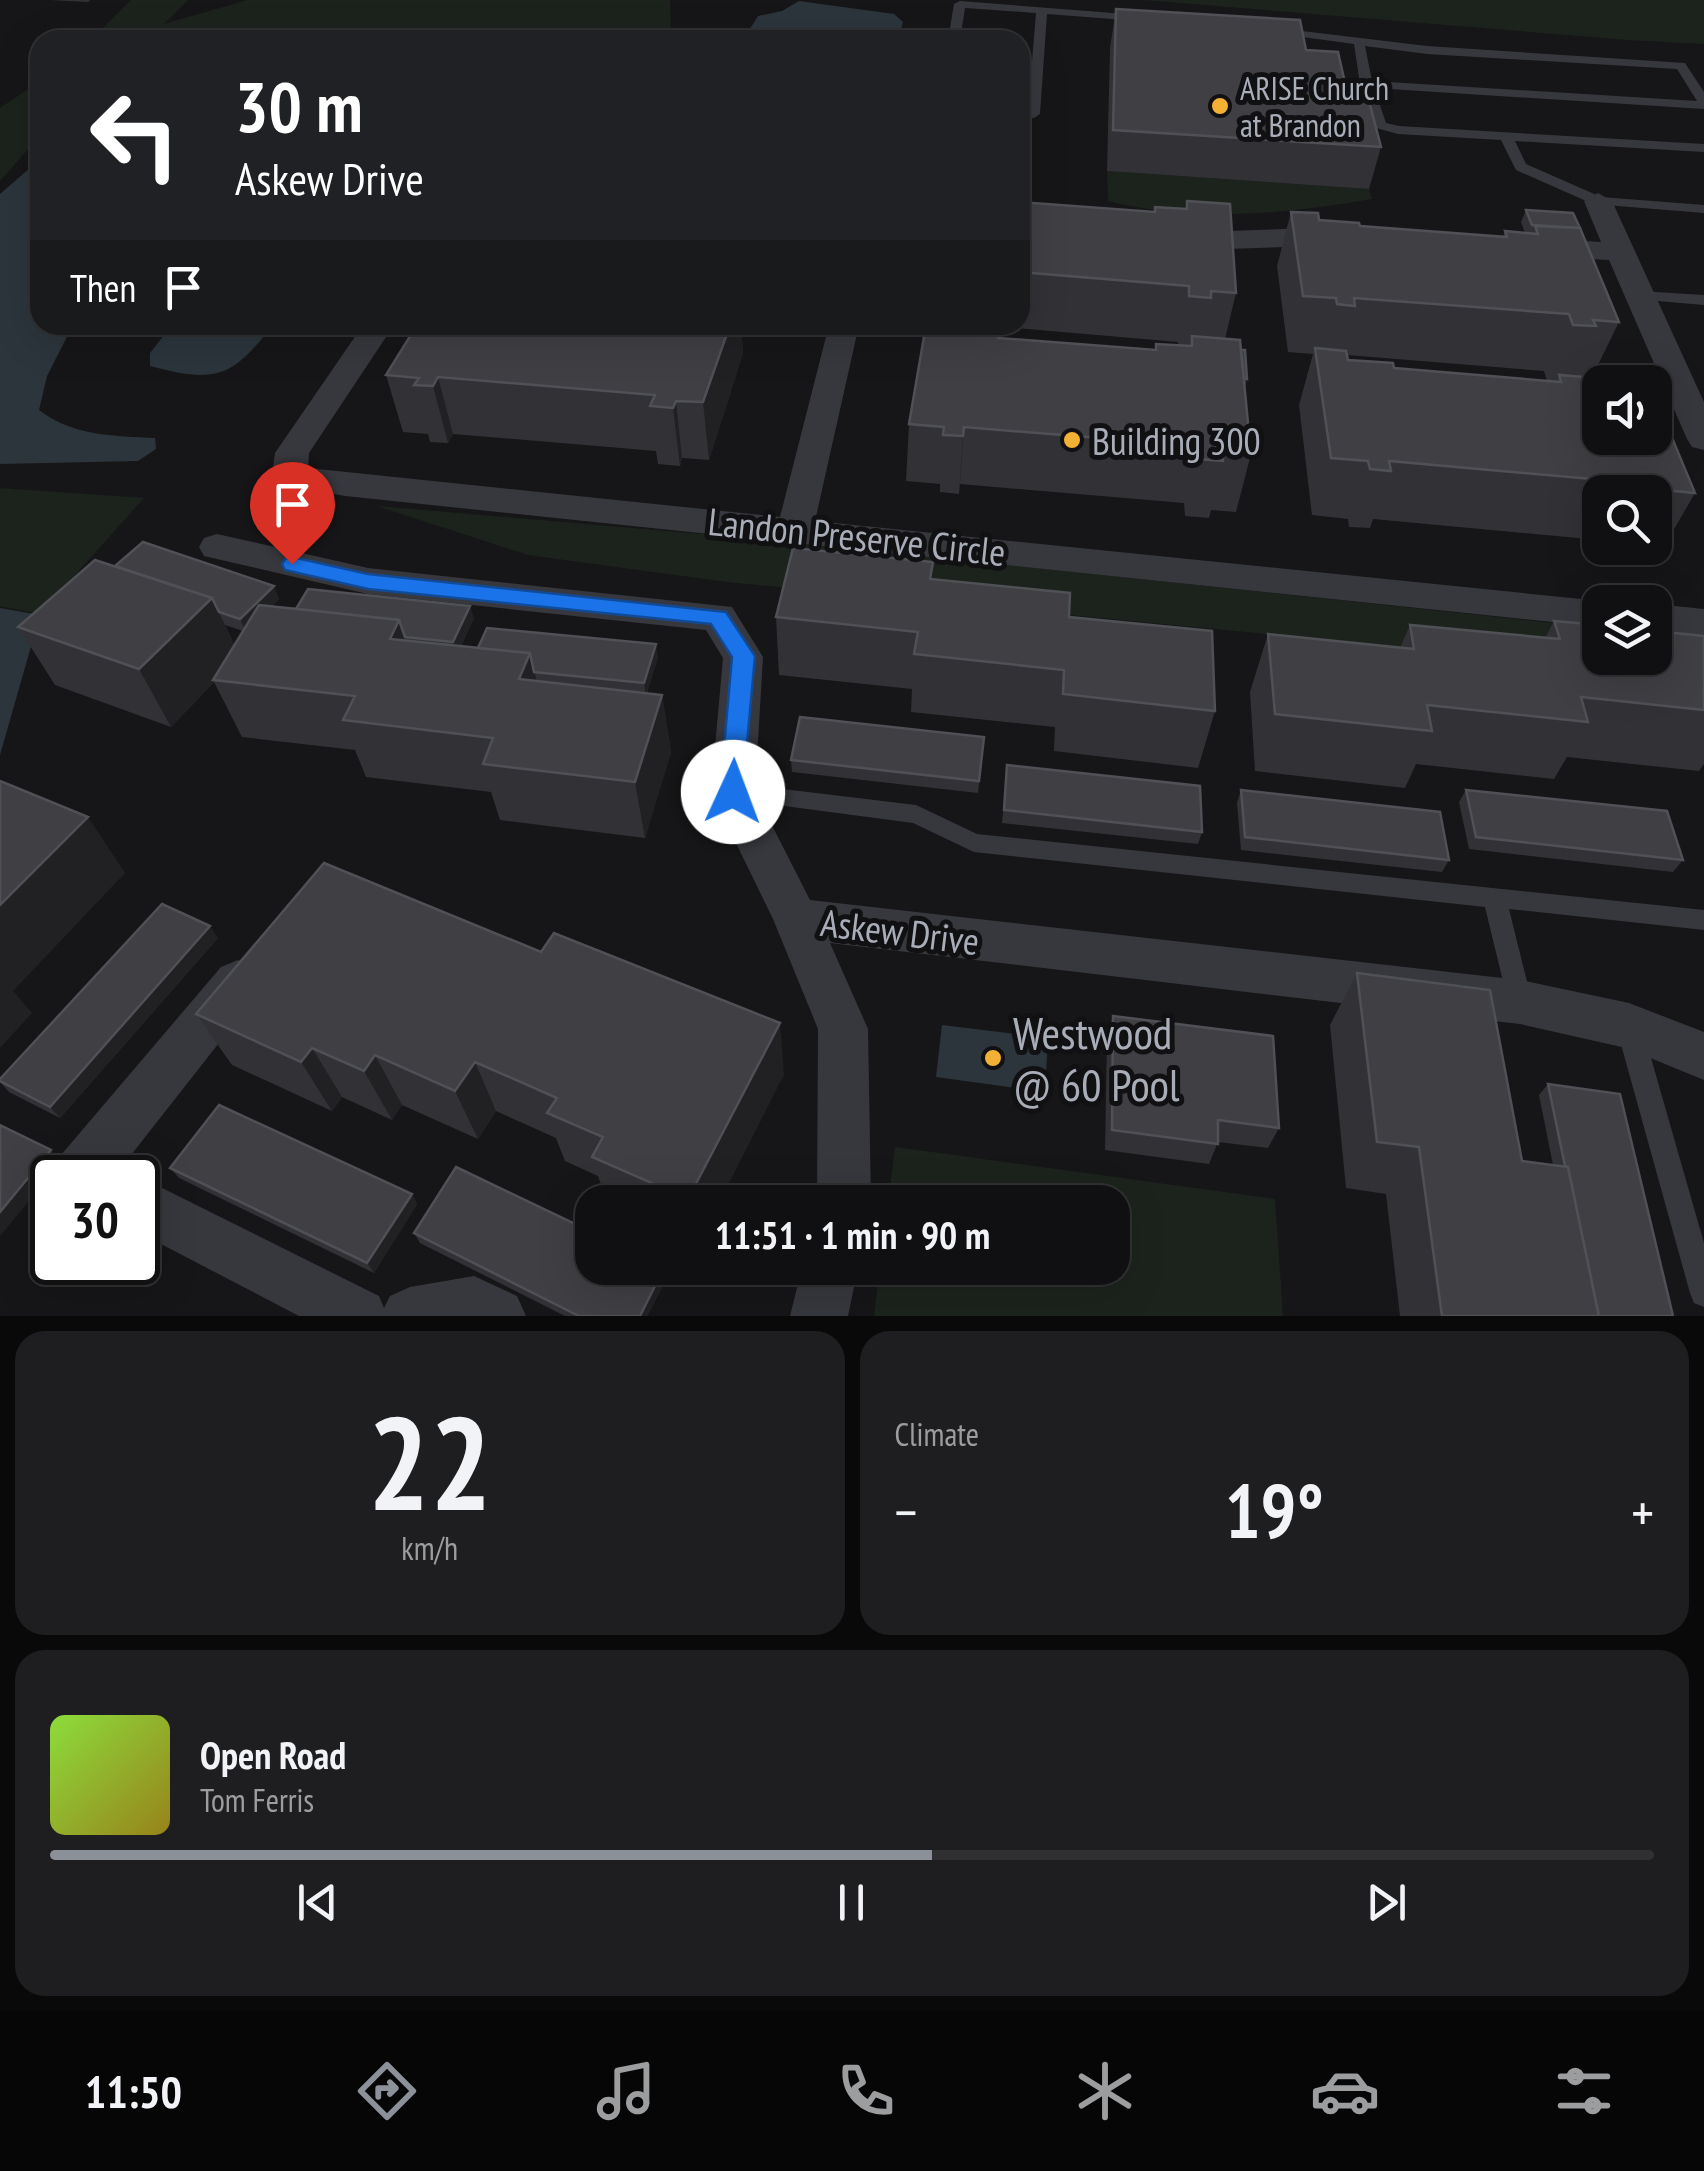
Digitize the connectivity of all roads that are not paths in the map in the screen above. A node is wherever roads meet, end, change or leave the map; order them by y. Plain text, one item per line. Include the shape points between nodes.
1 (1042, 11) junction
2 (1160, 20) edge
3 (1256, 29) edge
4 (956, 30) edge
5 (1358, 42) junction
6 (1366, 84) junction
7 (1704, 103) edge
8 (1030, 114) edge
9 (1506, 136) junction
10 (1704, 148) edge
11 (1598, 201) junction
12 (1704, 209) edge
13 (1146, 231) edge
14 (1370, 237) edge
15 (1505, 245) edge
16 (1620, 252) junction
17 (1640, 296) junction
18 (1704, 300) edge
19 (372, 335) edge
20 (842, 335) edge
21 (1704, 439) edge
22 (795, 530) junction
23 (216, 548) dead end
24 (1582, 611) edge
25 (1672, 620) edge
26 (1704, 624) edge
27 (733, 792) junction
28 (1495, 898) junction
29 (796, 919) junction
30 (1704, 920) edge
31 (261, 954) edge
32 (1520, 1002) junction
33 (1629, 1026) junction
34 (1704, 1056) edge
35 (96, 1155) edge
36 (844, 1185) edge
37 (160, 1215) edge
38 (826, 1285) edge
39 (1704, 1292) edge
40 (359, 1316) edge
41 (410, 1316) edge
42 (497, 1316) edge
43 (820, 1316) edge

1 - 2 lane
1 - 4 lane via 960,4
1 - 8 lane
3 - 5 lane
5 - 6 lane
5 - 7 lane via 1681,66
6 - 7 lane
6 - 9 lane via 1382,125
9 - 10 lane
9 - 11 lane via 1521,167
11 - 12 lane
11 - 16 street
13 - 14 street via 1228,240
15 - 16 street
16 - 17 street
17 - 18 lane
17 - 21 street
19 - 22 street, Landon Preserve Circle via 292,453 290,476
20 - 22 street
22 - 24 street, Landon Preserve Circle
23 - 27 street via 368,582 718,617 743,656
25 - 26 street
27 - 28 lane via 916,814 974,842
27 - 29 street, Askew Drive
28 - 30 lane
28 - 32 lane
29 - 32 street, Askew Drive
29 - 36 street via 843,1029
31 - 35 street
32 - 33 street, Askew Drive
33 - 34 street, Askew Drive
33 - 39 lane
37 - 40 street
38 - 43 street
41 - 42 street via 474,1305

